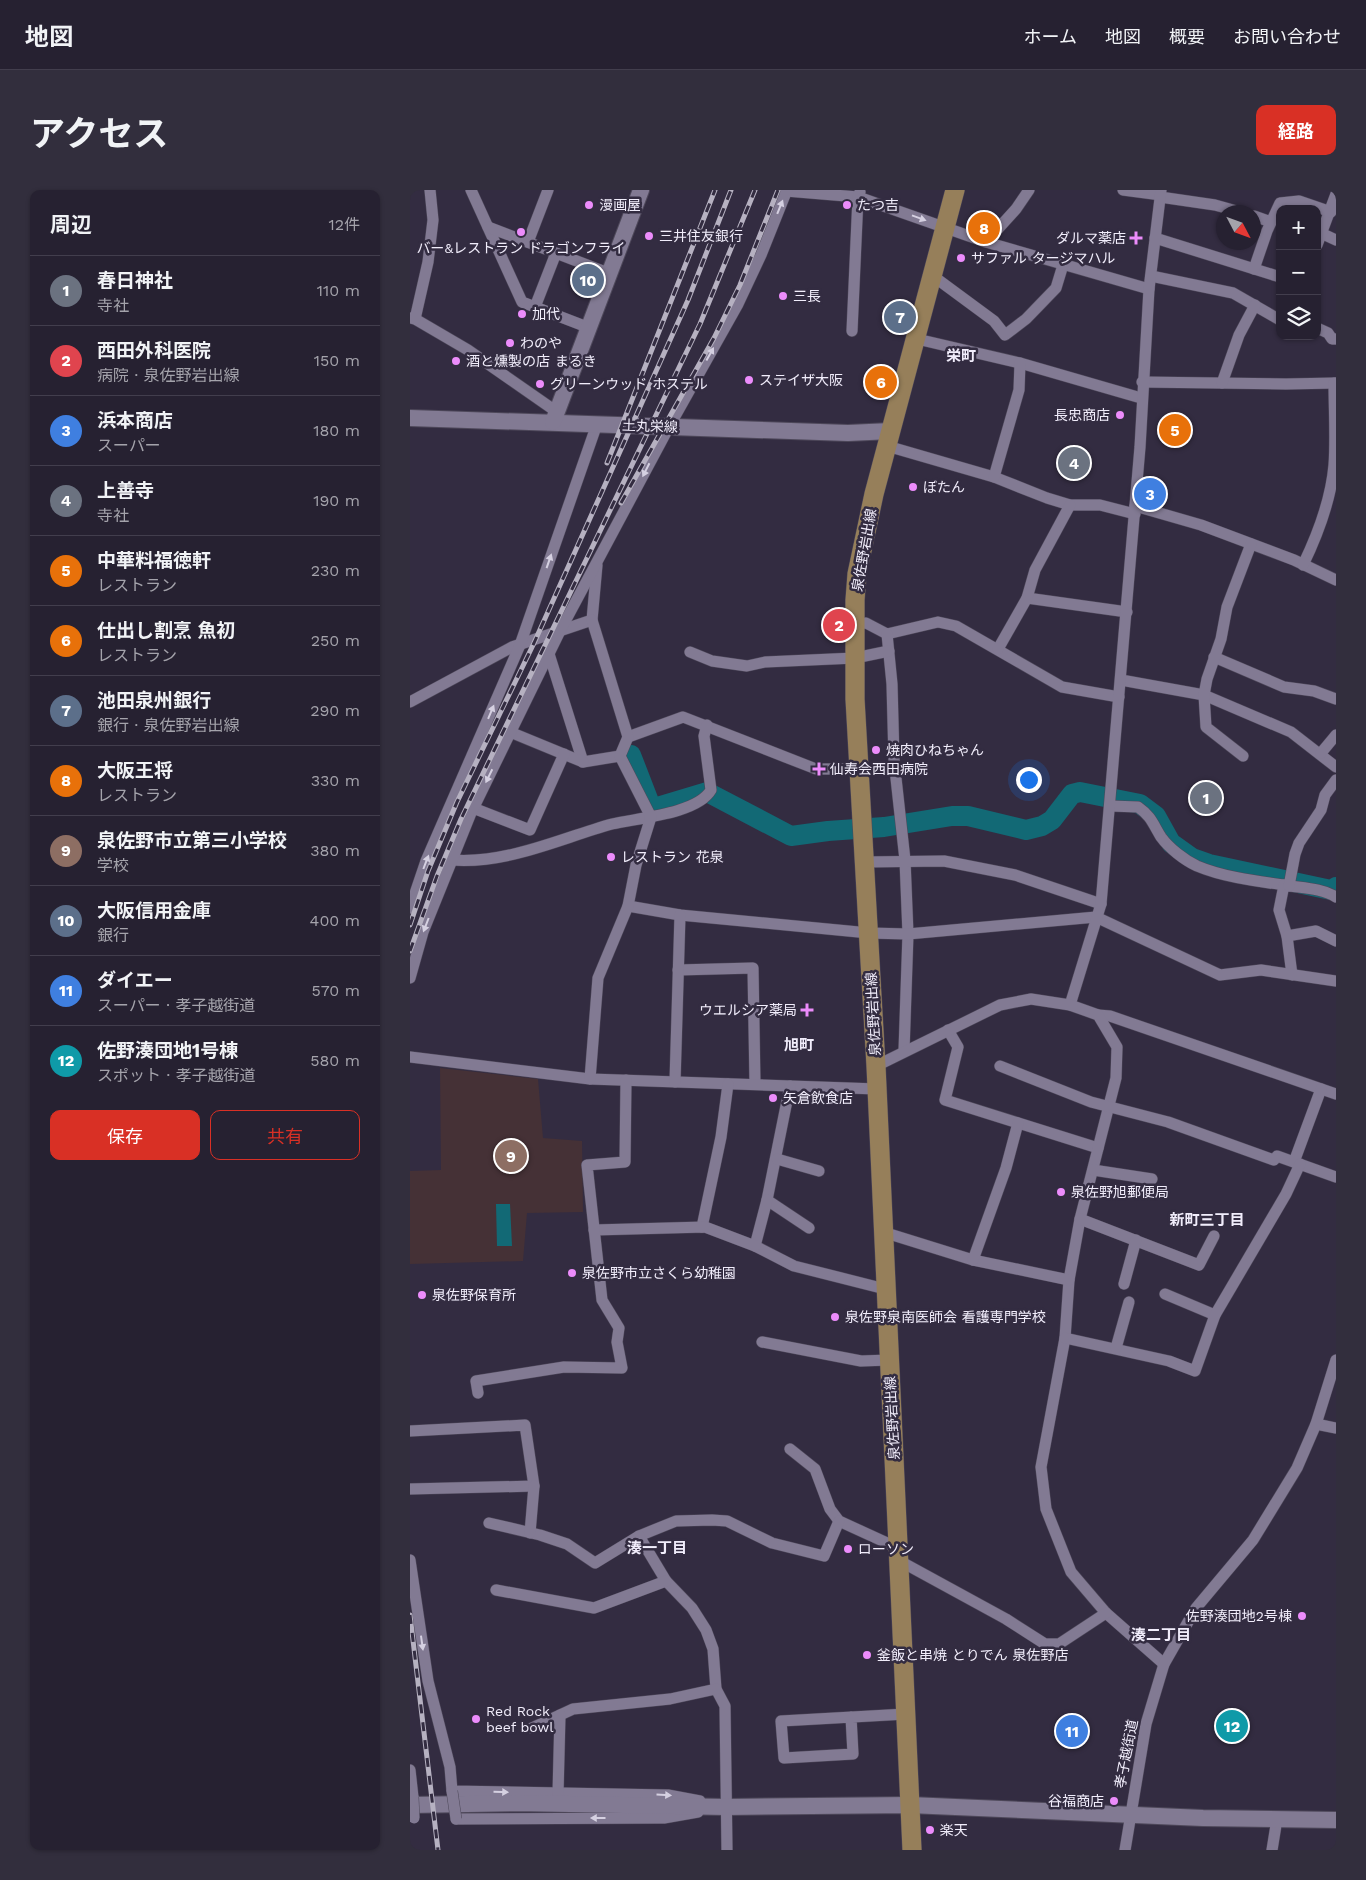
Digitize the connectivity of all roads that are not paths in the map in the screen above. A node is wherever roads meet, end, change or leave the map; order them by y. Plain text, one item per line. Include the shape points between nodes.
1 (430, 190) edge
2 (471, 190) edge
3 (548, 190) edge
4 (641, 190) edge
5 (787, 190) edge
6 (955, 190) edge
7 (1028, 190) edge
8 (1123, 190) edge
9 (859, 193) edge
10 (1161, 194) edge
11 (1336, 194) edge
12 (1216, 205) edge
13 (1331, 212) junction
14 (1261, 218) edge
15 (1271, 222) junction
16 (488, 227) junction
17 (945, 228) junction
18 (1322, 234) joint
19 (1155, 238) junction
20 (1336, 240) edge
21 (528, 242) junction
22 (986, 242) junction
23 (556, 253) junction
24 (1064, 265) junction
25 (1254, 269) junction
26 (608, 273) junction
27 (1151, 274) junction
28 (933, 276) junction
29 (1276, 276) edge
30 (1149, 289) junction
31 (1256, 305) junction
32 (535, 307) junction
33 (413, 318) edge
34 (1276, 318) edge
35 (588, 327) junction
36 (1321, 330) edge
37 (852, 331) dead end
38 (917, 339) junction
39 (1336, 339) edge
40 (1020, 363) junction
41 (1142, 382) junction
42 (1222, 383) junction
43 (1335, 383) edge
44 (1142, 398) junction
45 (555, 417) junction
46 (410, 418) edge
47 (597, 424) junction
48 (669, 427) junction
49 (889, 439) junction
50 (994, 478) junction
51 (1334, 486) edge
52 (1070, 505) junction
53 (1135, 510) junction
54 (1251, 544) junction
55 (598, 560) junction
56 (1303, 565) junction
57 (1336, 580) edge
58 (1027, 598) junction
59 (1127, 612) junction
60 (592, 620) junction
61 (855, 624) junction
62 (560, 631) junction
63 (887, 634) junction
64 (520, 644) junction
65 (998, 649) junction
66 (690, 652) dead end
67 (889, 652) junction
68 (548, 654) junction
69 (1214, 657) junction
70 (855, 658) junction
71 (1121, 680) junction
72 (1204, 695) junction
73 (1335, 696) edge
74 (1120, 697) junction
75 (410, 702) edge
76 (707, 725) junction
77 (510, 732) junction
78 (1336, 735) edge
79 (628, 737) junction
80 (1321, 753) junction
81 (564, 754) junction
82 (620, 756) junction
83 (1243, 756) dead end
84 (583, 762) junction
85 (859, 765) junction
86 (1336, 767) edge
87 (1336, 780) edge
88 (1111, 801) junction
89 (473, 808) junction
90 (651, 817) junction
91 (530, 830) junction
92 (535, 850) junction
93 (452, 860) junction
94 (905, 860) junction
95 (865, 862) junction
96 (1289, 883) junction
97 (1336, 897) edge
98 (1101, 904) junction
99 (628, 906) junction
100 (410, 908) edge
101 (680, 915) junction
102 (1096, 917) junction
103 (869, 933) junction
104 (908, 934) junction
105 (1287, 936) junction
106 (1336, 941) edge
107 (678, 970) junction
108 (1292, 975) junction
109 (410, 978) edge
110 (1336, 980) edge
111 (1070, 1005) junction
112 (1098, 1015) junction
113 (948, 1030) junction
114 (904, 1051) junction
115 (410, 1056) edge
116 (876, 1066) junction
117 (1000, 1066) dead end
118 (590, 1079) junction
119 (626, 1080) junction
120 (675, 1082) junction
121 (728, 1084) junction
122 (755, 1084) junction
123 (790, 1086) junction
124 (877, 1089) junction
125 (1321, 1089) junction
126 (1336, 1094) edge
127 (1109, 1106) junction
128 (1018, 1123) junction
129 (1098, 1148) junction
130 (777, 1159) junction
131 (1297, 1163) junction
132 (1093, 1170) junction
133 (819, 1171) dead end
134 (1336, 1177) edge
135 (1152, 1179) dead end
136 (767, 1200) junction
137 (1080, 1219) junction
138 (702, 1227) junction
139 (809, 1228) dead end
140 (594, 1230) junction
141 (883, 1232) junction
142 (1214, 1236) dead end
143 (1136, 1240) junction
144 (755, 1246) junction
145 (973, 1260) junction
146 (1069, 1280) junction
147 (1124, 1284) dead end
148 (885, 1290) junction
149 (1165, 1294) dead end
150 (1129, 1302) dead end
151 (1215, 1315) junction
152 (1065, 1338) junction
153 (762, 1342) dead end
154 (1116, 1348) junction
155 (890, 1360) junction
156 (1336, 1360) edge
157 (478, 1393) dead end
158 (1316, 1424) junction
159 (1336, 1428) edge
160 (410, 1431) edge
161 (790, 1450) dead end
162 (534, 1486) junction
163 (410, 1489) edge
164 (839, 1521) junction
165 (489, 1523) dead end
166 (530, 1533) junction
167 (638, 1536) junction
168 (898, 1554) junction
169 (410, 1560) edge
170 (666, 1581) junction
171 (496, 1590) dead end
172 (1106, 1613) junction
173 (1164, 1664) junction
174 (716, 1689) junction
175 (906, 1714) junction
176 (560, 1715) junction
177 (851, 1717) junction
178 (532, 1728) dead end
179 (410, 1770) edge
180 (452, 1791) junction
181 (558, 1794) junction
182 (910, 1805) junction
183 (726, 1806) junction
184 (411, 1807) edge
185 (1130, 1814) junction
186 (1277, 1819) junction
187 (1336, 1820) edge
188 (727, 1850) edge
189 (912, 1850) edge
190 (1125, 1850) edge
191 (1272, 1850) edge

1 - 33 street via 433,220 428,262
2 - 16 street
3 - 21 street
4 - 26 street
5 - 9 street
48 -> 5 street via 738,304
6 - 17 main road, 泉佐野岩出線
7 - 22 street via 1016,209
8 - 10 street
9 -> 17 street
9 - 37 street
10 - 12 street
10 - 19 street
11 - 13 street
13 - 15 street via 1288,200 1280,203
13 - 18 street
14 - 15 street
15 - 25 street
16 - 21 street
16 - 32 street via 522,302
17 - 22 street
17 - 28 main road, 泉佐野岩出線
18 - 20 street
19 - 25 street
19 - 27 street
21 - 23 street
22 - 24 street
23 - 26 street
23 - 32 street
24 - 28 street via 1056,288 1005,335 994,321
24 - 30 street
25 - 29 street
26 - 35 street
27 - 30 street
27 - 31 street via 1233,293
28 - 38 main road, 泉佐野岩出線
30 - 41 street
31 - 34 street
31 - 42 street via 1239,335
32 - 35 street
33 - 45 street via 468,350
35 - 45 street
36 - 39 street
38 - 40 street
38 - 49 main road, 泉佐野岩出線
40 - 44 street
40 - 50 street via 1018,390
41 - 42 street
41 - 44 street
42 - 43 street
43 - 51 street
44 - 53 street
45 - 46 street, 土丸栄線
45 - 47 street, 土丸栄線
47 - 48 street, 土丸栄線
64 -> 47 street
48 - 49 street, 土丸栄線 via 848,433
48 -> 55 street
49 - 50 street
49 - 61 main road, 泉佐野岩出線 via 857,574
50 - 52 street
51 - 56 street
52 - 53 street
52 - 58 street via 1035,570
53 - 54 street via 1201,525
53 - 59 street
54 - 56 street
54 - 69 street via 1227,607
55 - 60 street
55 - 62 street
56 - 57 street
58 - 59 street
58 - 65 street
59 - 71 street
60 - 62 street
60 - 79 street
61 - 63 street via 866,623
61 - 70 main road, 泉佐野岩出線
62 - 64 street
62 - 68 street
63 - 65 street via 938,622 956,626
63 - 67 street
64 - 75 street
100 -> 64 street via 426,861
65 - 74 street via 1062,687
66 - 70 street via 712,661 747,666 765,662
67 - 70 street
67 - 94 street via 893,750
68 - 77 street
68 - 84 street
69 - 72 street
69 - 73 street via 1284,687
70 - 85 main road, 泉佐野岩出線
71 - 72 street
71 - 74 street
72 - 80 street via 1290,732
72 - 83 street via 1206,727
74 - 88 street
76 - 79 street via 683,717
76 - 85 street via 816,769 849,769
76 - 90 street via 704,736 709,793 697,803
77 - 81 street
77 -> 89 street
78 - 80 street
79 - 82 street
80 - 86 street
81 - 84 street
81 - 91 street
82 - 84 street
82 - 90 street
85 - 95 main road, 泉佐野岩出線
87 - 96 street via 1324,795 1321,810 1299,843
88 - 96 street via 1138,807 1155,823 1171,848 1196,866 1220,873
88 - 98 street
89 - 91 street
89 - 93 street
90 - 92 street via 612,824
90 - 99 street
91 - 92 street
92 - 93 street via 476,862
93 -> 109 street via 423,932
94 - 95 street
94 - 98 street via 944,861 1015,875
94 - 104 street
95 - 103 main road, 泉佐野岩出線
96 - 97 street
96 - 105 street via 1279,910
98 - 102 street
99 - 101 street
99 - 118 street via 598,978
101 - 103 street
101 - 107 street
102 - 104 street
102 - 108 street via 1220,975 1261,970
102 - 111 street
103 - 104 street
103 - 116 main road, 泉佐野岩出線
104 - 114 street
105 - 106 street via 1316,932
105 - 108 street
107 - 120 street
107 - 122 street via 753,968
108 - 110 street
111 - 112 street
111 - 113 street via 1031,998 1000,1005
112 - 125 street via 1110,1016
112 - 127 street via 1117,1047 1116,1078
113 - 114 street
113 - 128 street via 958,1047 945,1100
114 - 116 street
115 - 118 street
116 - 124 main road, 泉佐野岩出線
117 - 127 street via 1090,1102
118 - 119 street
119 - 120 street
119 - 140 street via 624,1162 587,1165
120 - 121 street
121 - 122 street
121 - 138 street via 718,1155
122 - 123 street
123 - 124 street
123 - 130 street
124 - 141 main road, 泉佐野岩出線
125 - 126 street
125 - 131 street
127 - 129 street
127 - 131 street via 1168,1122 1274,1160 1277,1156
128 - 129 street
128 - 145 street via 1006,1168
129 - 132 street
130 - 133 street
130 - 136 street
131 - 134 street
131 - 151 street via 1286,1194
132 - 135 street
132 - 137 street
136 - 139 street
136 - 144 street
137 - 143 street
137 - 146 street
138 - 140 street
138 - 144 street
140 - 157 street via 602,1300 619,1328 617,1342 622,1368 564,1368 476,1381
141 - 145 street
141 - 148 main road, 泉佐野岩出線
142 - 143 street via 1199,1265
143 - 147 street
144 - 148 street via 794,1266
145 - 146 street
146 - 152 street
148 - 155 main road, 泉佐野岩出線
149 - 151 street
150 - 154 street
151 - 154 street via 1195,1371
152 - 154 street
152 - 172 street via 1041,1467 1046,1509 1071,1572
153 - 155 street via 861,1361
155 - 168 main road, 泉佐野岩出線
156 - 158 street, 孝子越街道
158 - 159 street
158 - 173 street, 孝子越街道 via 1297,1468 1253,1540 1196,1608
160 - 162 street via 525,1425
161 - 164 street via 815,1469 830,1509
162 - 163 street
162 - 166 street
164 - 167 street via 824,1556 772,1543 727,1521 676,1521
164 - 168 street
165 - 166 street
166 - 167 street via 567,1544 595,1563
167 - 170 street
168 - 172 street via 1045,1644 1059,1644
168 - 175 main road, 泉佐野岩出線
169 -> 180 street via 428,1681 450,1766
170 - 171 street via 594,1608
170 - 174 street via 692,1608 706,1630 713,1649
172 - 173 street
173 - 185 street, 孝子越街道 via 1146,1724
174 - 176 street via 670,1698 573,1709
174 - 183 street via 725,1706
175 - 177 street
175 - 182 main road, 泉佐野岩出線
176 - 178 street
176 - 181 street
177 - 177 street via 781,1721 784,1758 853,1754
179 - 184 street
180 -> 181 street
183 -> 180 street, bridge via 664,1818 456,1819
181 -> 183 street via 668,1795
182 - 183 street
182 - 185 street
182 - 189 main road, 泉佐野岩出線
183 - 184 street via 518,1803
183 - 188 street
185 - 186 street
185 - 190 street, 孝子越街道
186 - 187 street
186 - 191 street

